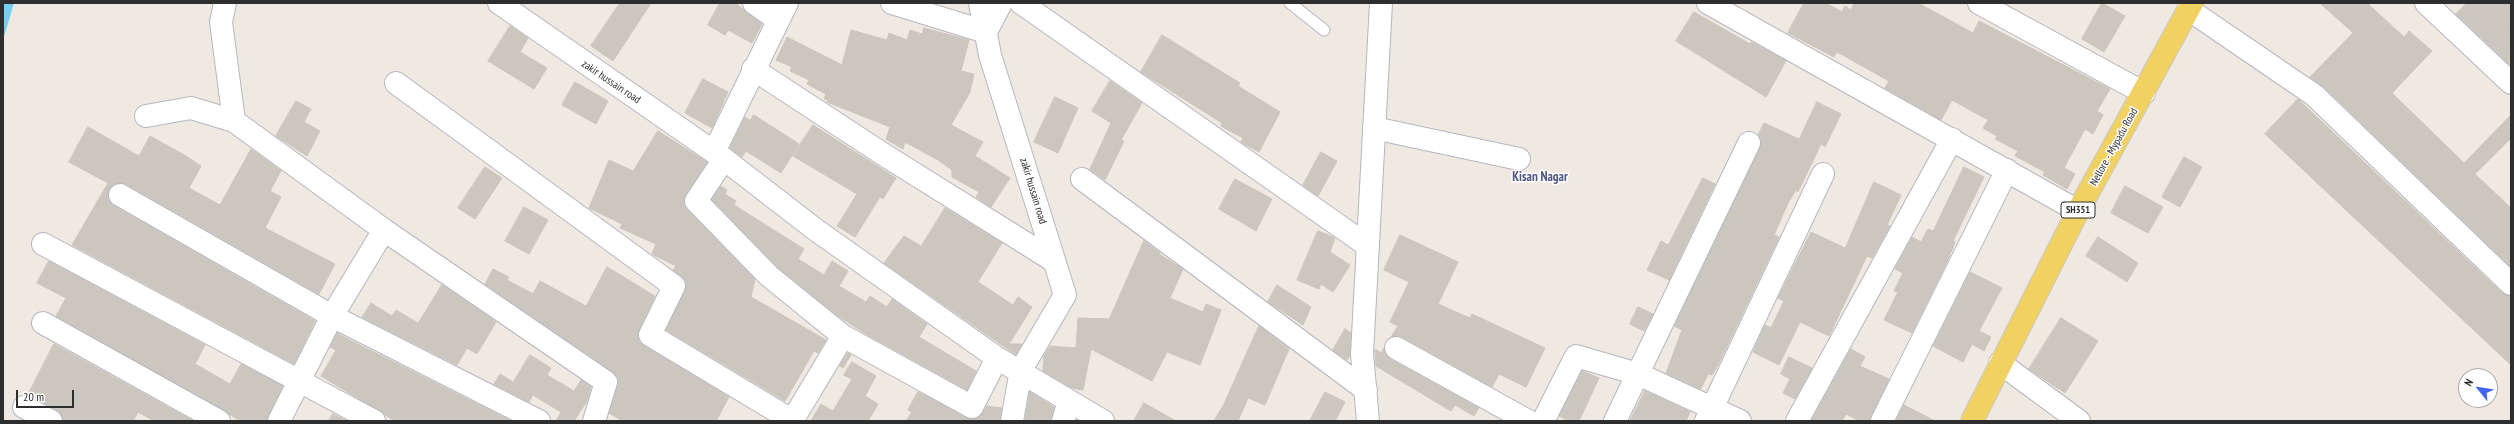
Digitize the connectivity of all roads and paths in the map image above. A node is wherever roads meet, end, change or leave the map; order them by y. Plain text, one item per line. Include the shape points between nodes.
1 (225, 3) edge
2 (499, 3) edge
3 (754, 3) edge
4 (892, 3) edge
5 (980, 3) edge
6 (1001, 3) edge
7 (1021, 3) edge
8 (1290, 3) edge
9 (1380, 3) edge
10 (1708, 3) edge
11 (1979, 3) edge
12 (2426, 3) edge
13 (2190, 6) edge
14 (783, 11) edge
15 (1324, 30) dead end
16 (986, 32) junction
17 (753, 69) junction
18 (396, 83) dead end
19 (2511, 83) edge
20 (2144, 93) junction
21 (146, 116) dead end
22 (234, 120) junction
23 (1374, 128) junction
24 (1952, 139) junction
25 (1749, 143) dead end
26 (719, 156) junction
27 (1519, 159) dead end
28 (2007, 170) junction
29 (1823, 174) dead end
30 (1082, 179) dead end
31 (120, 195) dead end
32 (2078, 211) junction
33 (384, 230) junction
34 (43, 244) dead end
35 (1368, 246) junction
36 (1054, 261) junction
37 (2511, 284) edge
38 (332, 316) junction
39 (43, 323) dead end
40 (843, 336) junction
41 (1396, 348) dead end
42 (997, 358) junction
43 (2000, 363) junction
44 (1021, 370) junction
45 (1638, 374) junction
46 (301, 380) junction
47 (1366, 390) junction
48 (24, 407) dead end
49 (1066, 411) edge
50 (1709, 415) edge
51 (601, 418) edge
52 (51, 421) edge
53 (219, 421) edge
54 (279, 421) edge
55 (374, 421) edge
56 (539, 421) edge
57 (793, 421) edge
58 (1012, 421) edge
59 (1103, 421) edge
60 (1368, 421) edge
61 (1528, 421) edge
62 (1543, 421) edge
63 (1615, 421) edge
64 (1740, 421) edge
65 (1797, 421) edge
66 (1882, 421) edge
67 (1972, 421) edge
68 (2078, 421) edge

1 - 22 street via 221,22
2 - 26 street, zakir hussain road
3 - 14 street
4 - 16 street
5 - 16 street, zakir hussain road
6 - 16 street
7 - 35 street
8 - 15 lane
9 - 23 street
10 - 24 street
11 - 20 street
12 - 19 street
13 - 20 main road, Nellore - Mypadu Road / SH351
13 - 37 street via 2314,95
14 - 17 street
16 - 36 street, zakir hussain road via 992,63
17 - 26 street
17 - 36 street
18 - 57 street via 674,286 650,335
20 - 32 main road, Nellore - Mypadu Road / SH351
21 - 22 street via 191,108
22 - 33 street
23 - 27 street
23 - 35 street
24 - 28 street
24 - 65 street
25 - 45 street
26 - 40 street via 696,201 769,276
26 - 42 street, zakir hussain road via 816,230
28 - 32 street
28 - 66 street
29 - 50 street
30 - 47 street
31 - 38 street
32 - 43 main road, Nellore - Mypadu Road / SH351
33 - 38 street
33 - 51 street via 606,382
34 - 46 street
35 - 47 street via 1362,354
36 - 44 street, zakir hussain road via 1065,295
38 - 46 street
38 - 56 street
39 - 53 street
40 - 42 street via 972,407
40 - 57 street
41 - 61 street
42 - 44 street, zakir hussain road
43 - 67 main road, Nellore - Mypadu Road / SH351
43 - 68 street
44 - 49 street, zakir hussain road
44 - 58 street
45 - 50 street
45 - 62 street via 1576,356
45 - 63 street
46 - 54 street
46 - 55 street
47 - 60 street
48 - 52 street
49 - 59 street, zakir hussain road
50 - 64 street

